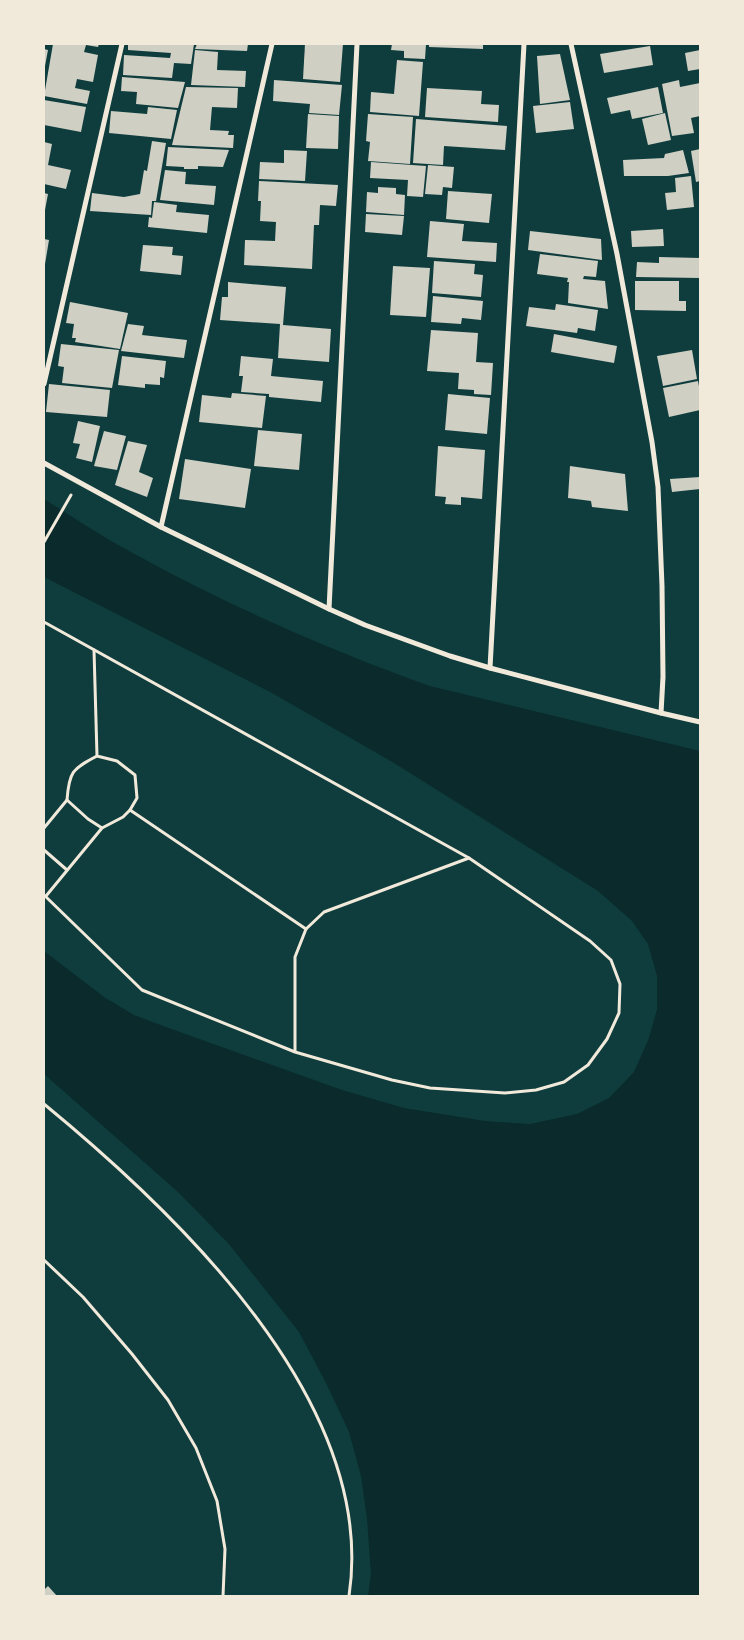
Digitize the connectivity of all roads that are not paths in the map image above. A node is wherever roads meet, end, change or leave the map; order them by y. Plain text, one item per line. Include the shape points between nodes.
1 (122, 44) edge
2 (272, 44) edge
3 (357, 44) edge
4 (524, 44) edge
5 (571, 44) edge
6 (44, 384) edge
7 (44, 463) edge
8 (161, 527) junction
9 (329, 609) junction
10 (490, 668) junction
11 (661, 713) junction
12 (700, 722) edge

1 - 6 street
2 - 8 street
3 - 9 street
4 - 10 street
5 - 11 street via 617,254 652,442 658,487 662,586
7 - 8 street
8 - 9 street
9 - 10 street
10 - 11 street
11 - 12 street

